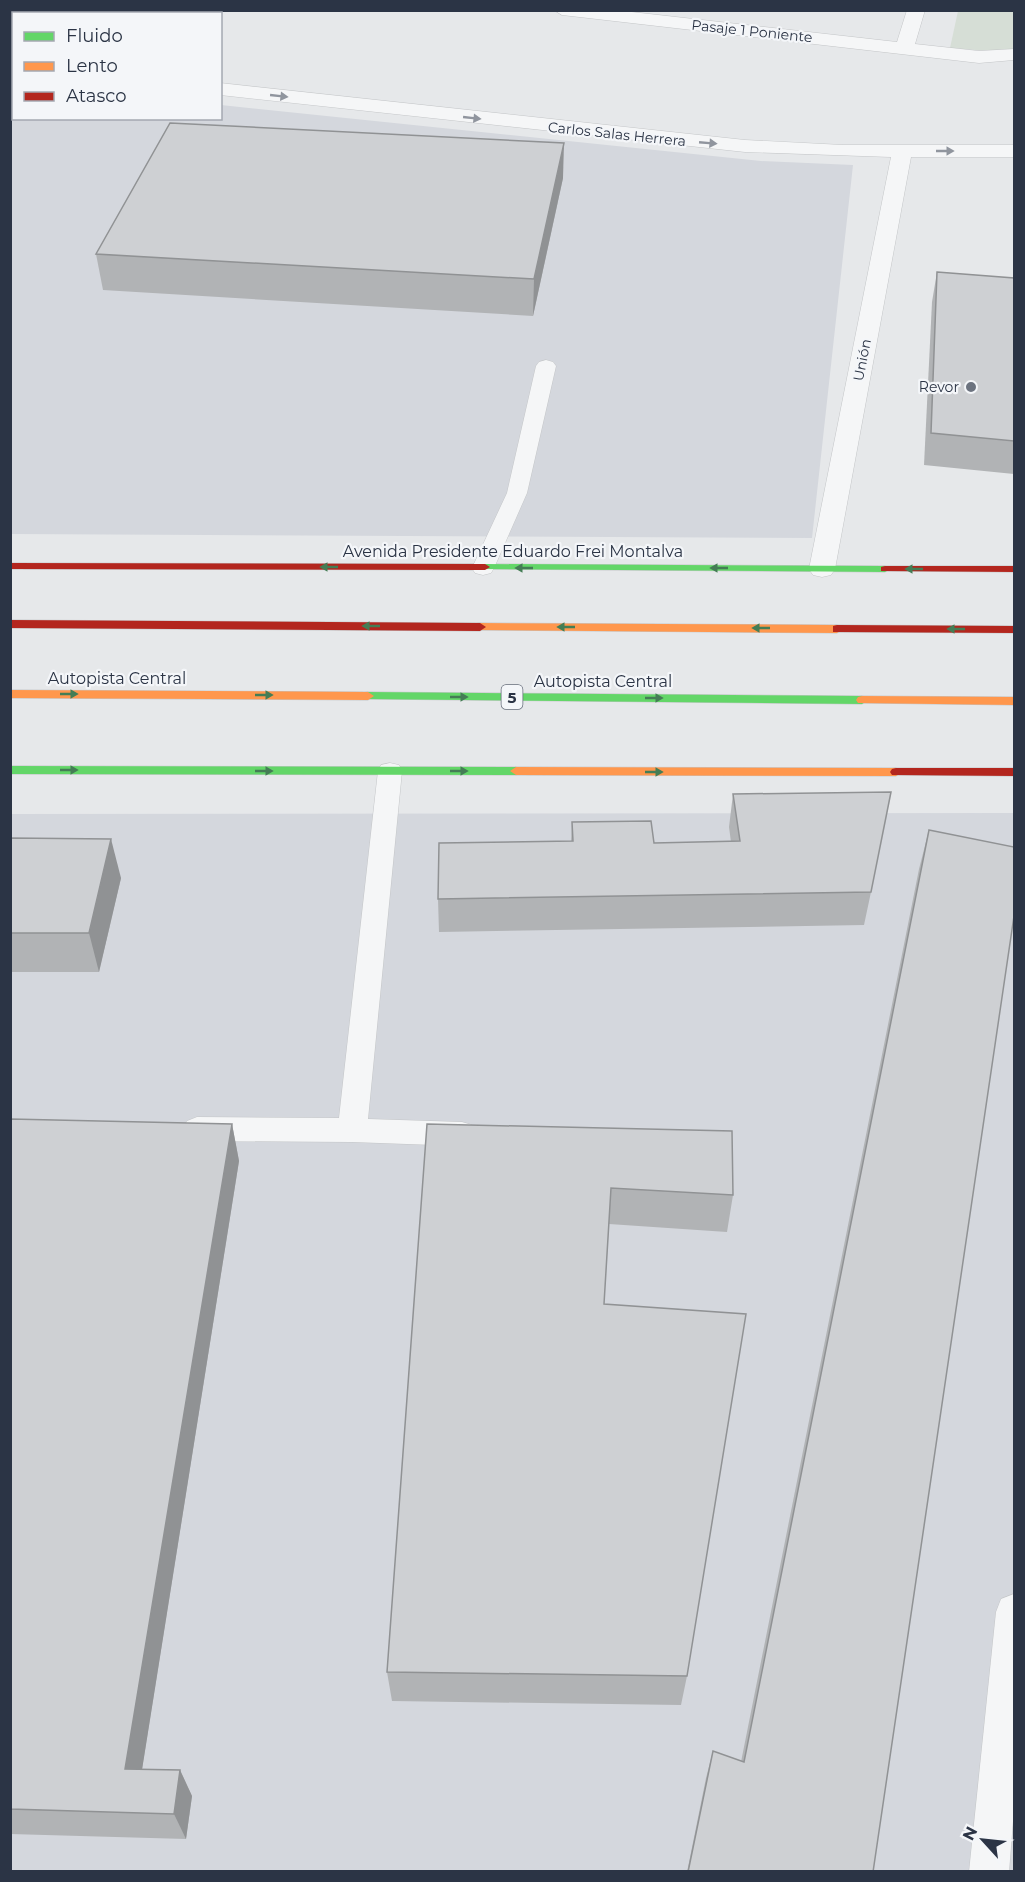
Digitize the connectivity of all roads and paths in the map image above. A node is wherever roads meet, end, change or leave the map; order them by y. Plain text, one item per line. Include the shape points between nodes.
1 (562, 10) edge
2 (916, 10) edge
3 (905, 48) junction
4 (1014, 56) edge
5 (222, 90) edge
6 (902, 151) junction
7 (1014, 151) edge
8 (546, 366) dead end
9 (10, 566) edge
10 (483, 567) junction
11 (822, 569) junction
12 (1014, 569) edge
13 (10, 624) edge
14 (1014, 630) edge
15 (10, 694) edge
16 (1014, 700) edge
17 (10, 770) edge
18 (390, 771) junction
19 (1014, 772) edge
20 (175, 1128) edge
21 (352, 1130) junction
22 (492, 1136) edge
23 (1014, 1612) edge
24 (989, 1872) edge

1 - 3 street, Pasaje 1 Poniente
2 - 3 street
3 - 4 street, Pasaje 1 Poniente via 979,57
5 -> 6 street, Carlos Salas Herrera via 690,142
6 -> 7 street, Carlos Salas Herrera
6 - 11 street, Unión
8 - 10 lane via 517,493
10 -> 9 main road, Avenida Presidente Eduardo Frei Montalva
11 -> 10 main road, Avenida Presidente Eduardo Frei Montalva
12 -> 11 main road, Avenida Presidente Eduardo Frei Montalva
14 -> 13 main road
15 -> 16 main road, Autopista Central / 5
17 -> 18 main road
18 -> 19 main road
18 - 21 lane
20 - 21 lane
21 - 22 lane
23 - 24 lane

